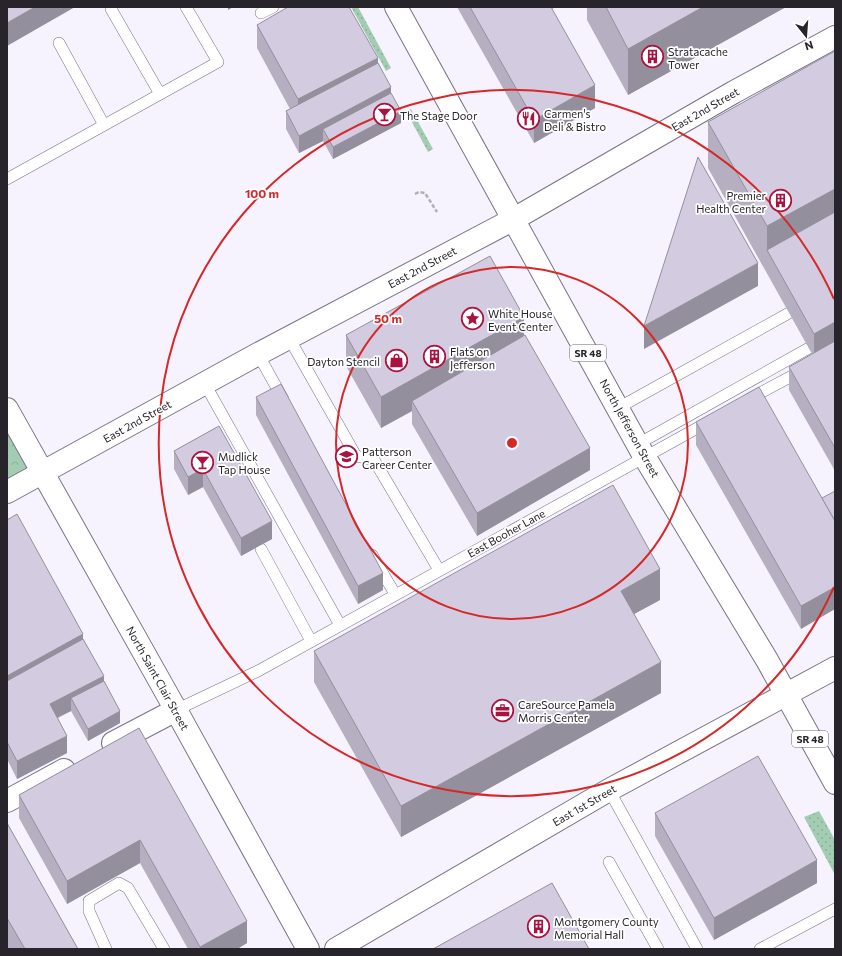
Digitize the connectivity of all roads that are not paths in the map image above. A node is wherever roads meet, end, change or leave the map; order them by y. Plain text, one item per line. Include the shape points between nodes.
1 (186, 7) edge
2 (273, 7) edge
3 (396, 7) edge
4 (111, 9) dead end
5 (261, 14) dead end
6 (835, 37) edge
7 (59, 43) dead end
8 (160, 94) junction
9 (104, 126) junction
10 (7, 179) edge
11 (514, 219) junction
12 (789, 313) edge
13 (289, 338) junction
14 (809, 348) edge
15 (258, 354) junction
16 (814, 364) edge
17 (205, 384) junction
18 (739, 405) edge
19 (288, 407) edge
20 (618, 408) junction
21 (7, 409) edge
22 (718, 416) edge
23 (641, 450) junction
24 (43, 472) junction
25 (7, 492) edge
26 (368, 547) edge
27 (261, 549) dead end
28 (439, 570) junction
29 (395, 594) junction
30 (340, 625) junction
31 (311, 641) junction
32 (835, 668) edge
33 (785, 694) junction
34 (176, 710) junction
35 (835, 783) edge
36 (609, 790) junction
37 (9, 794) edge
38 (609, 862) dead end
39 (835, 909) edge
40 (106, 949) edge
41 (164, 949) edge
42 (308, 949) edge
43 (336, 949) edge
44 (658, 949) edge
45 (697, 949) edge
46 (760, 949) edge

1 - 8 lane via 218,62
2 - 5 lane
3 - 11 main road, North Jefferson Street / SR 48
4 - 8 lane
6 - 11 main road, East 2nd Street
7 - 9 lane
8 - 9 lane
9 - 10 lane
11 - 13 main road, East 2nd Street
11 - 20 main road, North Jefferson Street / SR 48
12 - 20 lane
13 - 15 main road, East 2nd Street
13 - 28 lane via 356,456 374,460
14 - 23 lane
15 - 17 main road, East 2nd Street
15 - 19 lane
16 - 18 lane
17 - 24 main road, East 2nd Street
17 - 30 lane
20 - 23 main road, North Jefferson Street / SR 48
21 - 24 main road, North Saint Clair Street
22 - 23 lane, East Booher Lane
23 - 28 lane, East Booher Lane
23 - 33 main road, North Jefferson Street / SR 48
24 - 25 main road, East 2nd Street
24 - 34 main road, North Saint Clair Street
26 - 29 lane
27 - 31 lane
28 - 29 lane, East Booher Lane
29 - 30 lane, East Booher Lane
30 - 31 lane, East Booher Lane
31 - 34 lane, East Booher Lane via 258,671
32 - 33 main road, East 1st Street
33 - 35 main road, North Jefferson Street / SR 48
33 - 36 main road, East 1st Street
34 - 37 main road via 88,757
34 - 42 main road, North Saint Clair Street
36 - 43 main road, East 1st Street
36 - 45 lane
38 - 44 lane
39 - 46 lane
40 - 41 lane via 89,911 88,901 119,883 128,888

